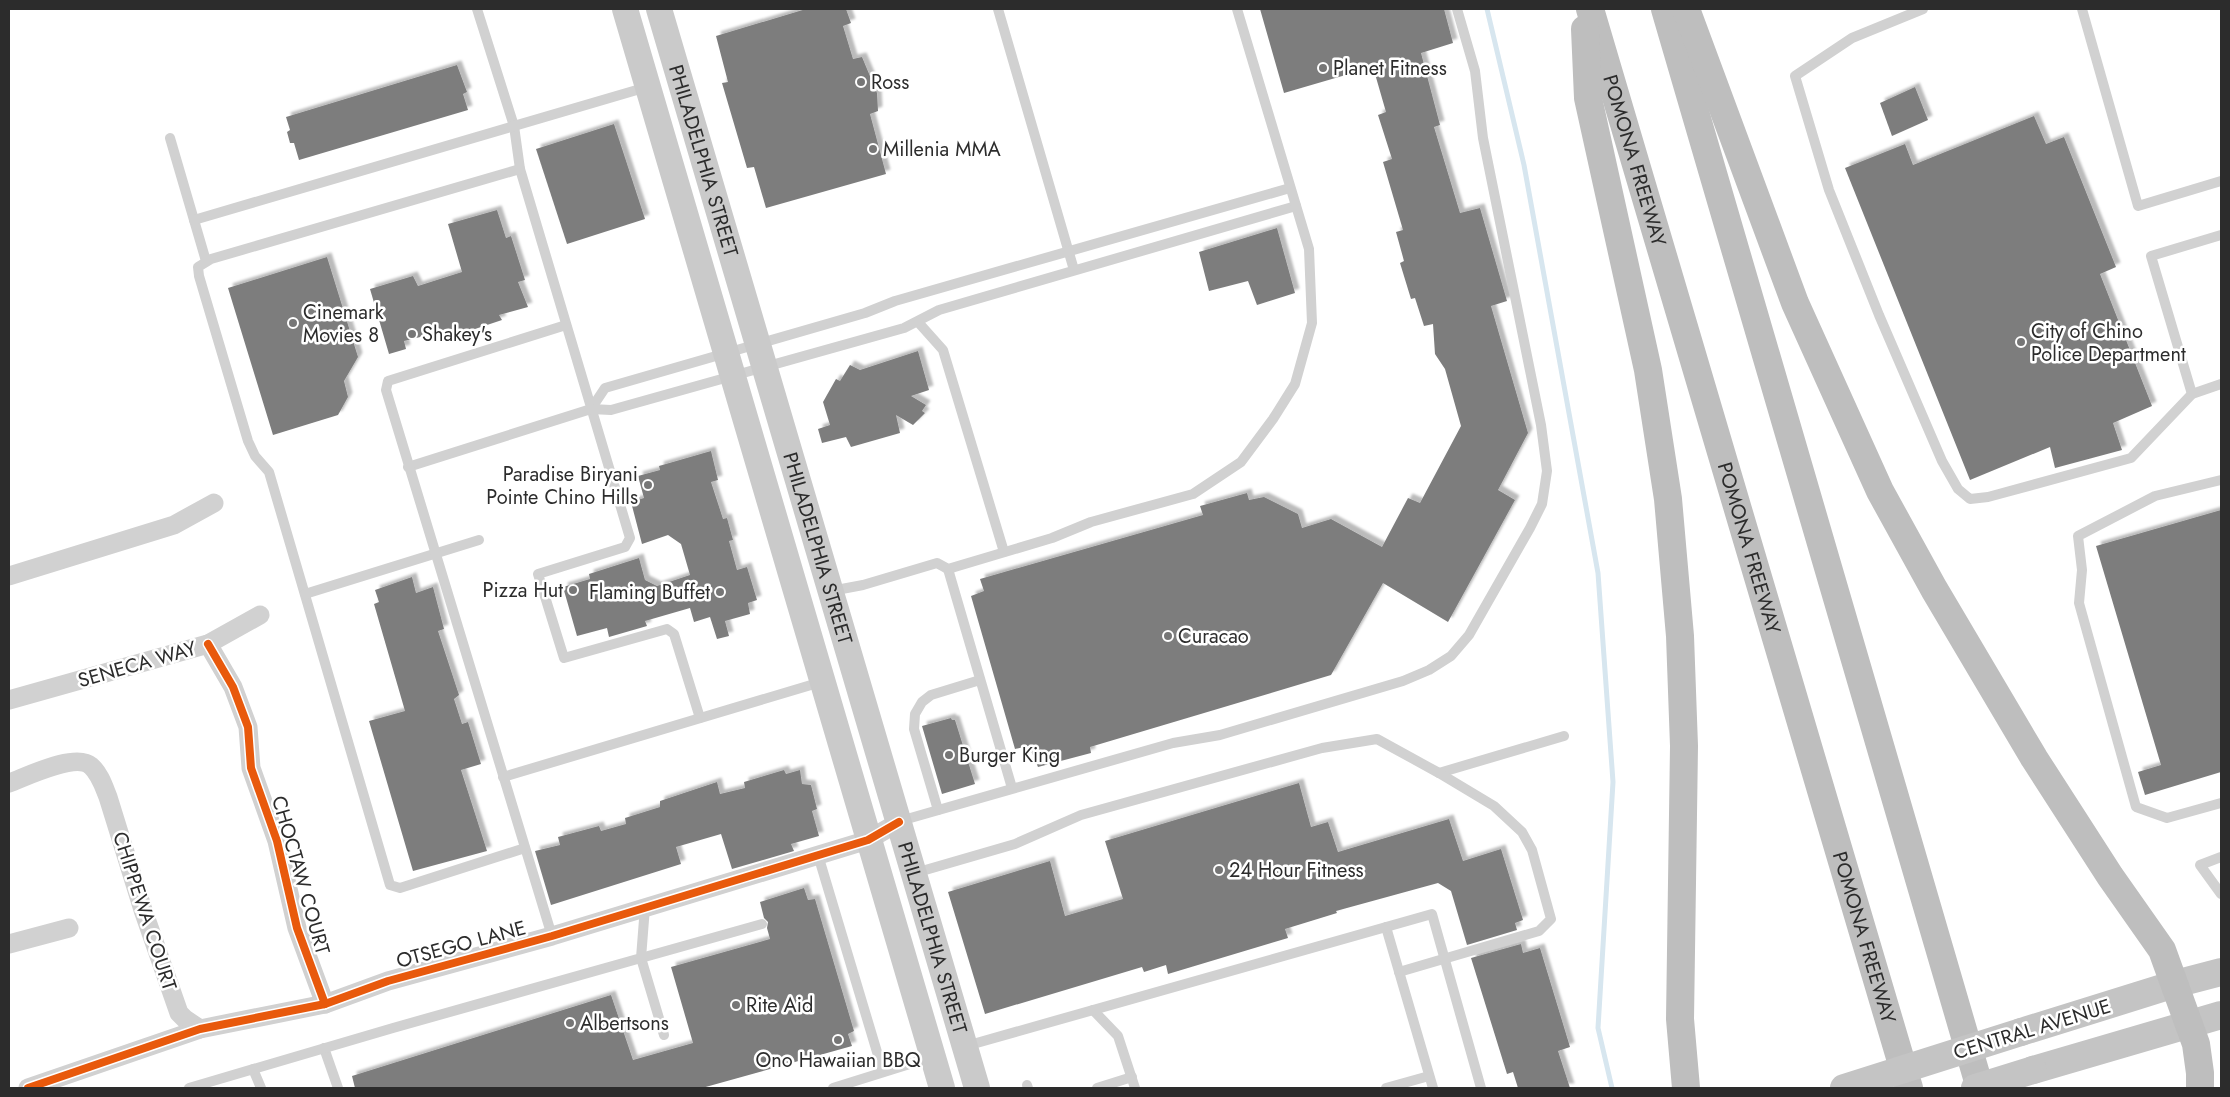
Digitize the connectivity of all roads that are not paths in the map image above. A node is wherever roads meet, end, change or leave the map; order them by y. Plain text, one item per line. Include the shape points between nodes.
1 (477, 9) edge
2 (626, 9) edge
3 (659, 9) edge
4 (998, 9) edge
5 (1237, 9) edge
6 (1457, 9) edge
7 (1585, 9) edge
8 (1590, 9) edge
9 (1665, 9) edge
10 (1686, 9) edge
11 (1923, 9) edge
12 (2082, 9) edge
13 (648, 86) junction
14 (514, 126) junction
15 (170, 138) dead end
16 (520, 169) junction
17 (2221, 181) edge
18 (1290, 188) junction
19 (1296, 206) junction
20 (194, 220) junction
21 (2221, 235) edge
22 (1068, 252) junction
23 (206, 261) junction
24 (1074, 270) junction
25 (918, 322) junction
26 (566, 325) junction
27 (761, 356) junction
28 (730, 364) junction
29 (2221, 384) edge
30 (2192, 394) junction
31 (592, 409) junction
32 (408, 468) junction
33 (2221, 480) edge
34 (214, 503) dead end
35 (479, 540) dead end
36 (1004, 552) junction
37 (435, 554) junction
38 (948, 568) junction
39 (9, 576) edge
40 (830, 591) junction
41 (305, 594) junction
42 (260, 615) dead end
43 (208, 644) junction
44 (980, 680) junction
45 (822, 681) junction
46 (9, 700) edge
47 (700, 718) junction
48 (1564, 736) dead end
49 (1439, 772) junction
50 (503, 777) junction
51 (9, 783) edge
52 (1012, 788) junction
53 (2221, 803) edge
54 (938, 810) junction
55 (899, 822) junction
56 (868, 840) junction
57 (525, 848) junction
58 (818, 855) junction
59 (2221, 858) edge
60 (914, 874) junction
61 (2221, 894) edge
62 (645, 907) junction
63 (762, 924) dead end
64 (1386, 927) junction
65 (69, 928) dead end
66 (552, 936) junction
67 (9, 944) edge
68 (642, 958) junction
69 (1444, 958) junction
70 (1399, 972) junction
71 (2221, 972) edge
72 (2176, 984) junction
73 (912, 986) junction
74 (325, 1004) junction
75 (1093, 1010) junction
76 (2221, 1016) edge
77 (2190, 1025) junction
78 (200, 1029) junction
79 (664, 1035) dead end
80 (965, 1046) junction
81 (324, 1048) junction
82 (933, 1056) junction
83 (253, 1069) junction
84 (883, 1072) junction
85 (1429, 1076) junction
86 (1132, 1077) junction
87 (28, 1088) edge
88 (189, 1088) edge
89 (261, 1088) edge
90 (338, 1088) edge
91 (832, 1088) edge
92 (942, 1088) edge
93 (978, 1088) edge
94 (1097, 1088) edge
95 (1135, 1088) edge
96 (1386, 1088) edge
97 (1432, 1088) edge
98 (1481, 1088) edge
99 (1686, 1088) edge
100 (1844, 1088) edge
101 (1909, 1088) edge
102 (1974, 1088) edge
103 (1980, 1088) edge
104 (2200, 1088) edge

1 - 14 lane
2 - 13 main road, PHILADELPHIA STREET
3 - 27 main road, PHILADELPHIA STREET
4 - 22 lane
5 - 18 lane
6 - 52 lane via 1475,72 1483,138 1541,425 1547,471 1542,504 1484,612 1451,656 1403,681 1220,735 1173,743
7 - 99 highway via 1588,98 1648,370 1668,499 1680,636 1684,746 1680,1019
8 - 101 highway, POMONA FREEWAY
9 - 103 highway
10 - 72 highway via 1795,303 1880,491 2034,758 2162,950
11 - 30 lane via 1852,38 1795,76 1833,199 1883,325 1942,461 1958,489 1970,499 1988,498 2131,458
12 - 17 lane via 2138,206
13 - 14 lane
13 - 28 main road, PHILADELPHIA STREET
14 - 16 lane
14 - 20 lane
15 - 20 lane
16 - 23 lane
16 - 26 lane
18 - 19 lane
18 - 22 lane
19 - 24 lane
19 - 36 lane via 1309,249 1312,323 1294,384 1241,462 1193,494 1091,522
20 - 23 lane
21 - 30 lane via 2151,256
22 - 24 lane
22 - 27 lane via 895,301
23 - 41 lane via 198,267 201,285 248,441 269,472
24 - 25 lane via 939,310
25 - 27 lane via 904,328
25 - 36 lane via 943,350
26 - 31 lane
26 - 32 lane via 388,381 386,390
27 - 28 lane
27 - 28 lane
27 - 40 main road, PHILADELPHIA STREET
28 - 31 lane via 611,410
28 - 31 lane via 605,388
28 - 45 main road, PHILADELPHIA STREET
29 - 30 lane
31 - 32 lane
31 - 47 lane via 630,538 625,547 538,574 564,658 667,629 674,634
32 - 37 lane
33 - 53 lane via 2154,496 2078,536 2082,570 2079,604 2136,807 2167,818
34 - 39 street via 174,526
35 - 37 lane
36 - 38 lane
37 - 41 lane
37 - 50 lane
38 - 40 lane via 937,563
38 - 44 lane
40 - 55 main road, PHILADELPHIA STREET
41 - 57 lane via 390,885 400,888
42 - 43 street, SENECA WAY
43 - 46 street, SENECA WAY
43 - 74 street, CHOCTAW COURT via 234,688 248,727 251,768 278,841 297,928
44 - 52 lane
44 - 54 lane via 931,695 915,714 914,729
45 - 47 lane
45 - 56 main road, PHILADELPHIA STREET
47 - 50 lane
48 - 49 lane
49 - 60 lane via 1377,739 1322,748 1081,814 1015,844
49 - 69 lane via 1494,806 1522,832 1532,850 1551,919 1539,931
50 - 57 lane
51 - 78 street, CHIPPEWA COURT via 60,763 91,765 103,783 179,1013
52 - 54 lane
54 - 55 lane
55 - 56 street, OTSEGO LANE
55 - 60 main road, PHILADELPHIA STREET
56 - 58 street, OTSEGO LANE
56 - 73 main road, PHILADELPHIA STREET
57 - 66 lane
58 - 62 street, OTSEGO LANE
58 - 84 lane
59 - 61 lane via 2200,865
60 - 80 main road, PHILADELPHIA STREET
62 - 66 street, OTSEGO LANE
62 - 68 lane
63 - 68 lane
64 - 69 lane via 1432,914
64 - 70 lane
64 - 75 lane
65 - 67 street
66 - 74 street, OTSEGO LANE via 388,980
68 - 79 lane
68 - 81 lane
69 - 70 lane
69 - 98 lane
70 - 85 lane
71 - 72 main road, CENTRAL AVENUE
72 - 77 highway
72 - 100 main road, CENTRAL AVENUE, bridge
73 - 80 main road via 935,1007 943,1034 950,1042 958,1047
73 - 82 main road, PHILADELPHIA STREET
74 - 78 street, OTSEGO LANE
75 - 80 lane
75 - 86 lane via 1118,1036
76 - 77 main road, CENTRAL AVENUE
77 - 102 main road, CENTRAL AVENUE, bridge
77 - 104 highway via 2196,1044
78 - 87 street, OTSEGO LANE
80 - 93 main road, PHILADELPHIA STREET
81 - 83 lane
81 - 90 lane
82 - 84 lane
82 - 92 main road, PHILADELPHIA STREET
83 - 88 lane
83 - 89 lane
84 - 91 lane
85 - 96 lane
85 - 97 lane
86 - 94 lane
86 - 95 lane

